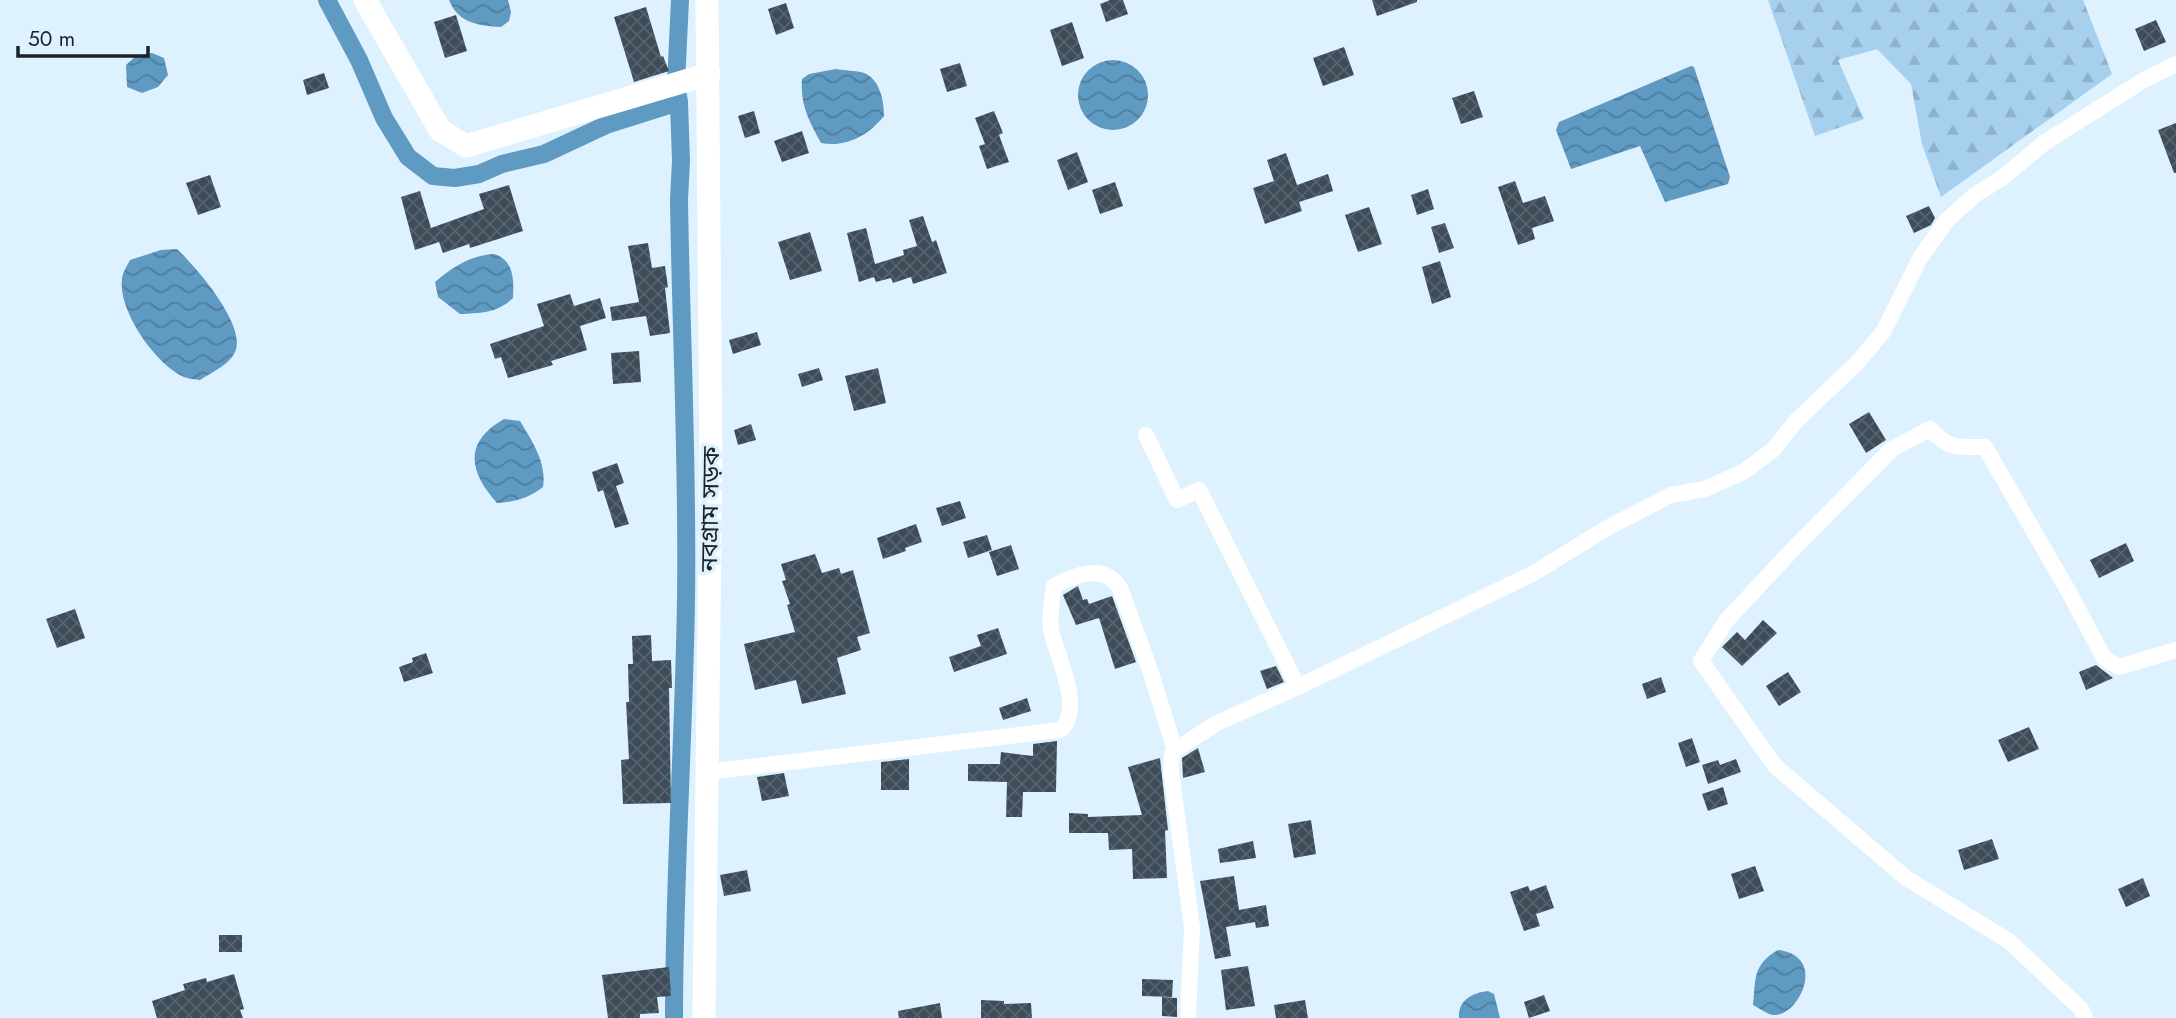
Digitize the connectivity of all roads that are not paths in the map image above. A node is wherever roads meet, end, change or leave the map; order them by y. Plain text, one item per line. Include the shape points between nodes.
1 (365, 0) edge
2 (707, 0) edge
3 (2176, 64) edge
4 (703, 75) junction
5 (1146, 435) dead end
6 (2176, 650) edge
7 (1298, 687) junction
8 (1175, 750) junction
9 (707, 772) junction
10 (704, 1018) edge
11 (1188, 1018) edge
12 (2085, 1018) edge

1 - 4 main road via 440,130 466,146
2 - 4 main road, নবগ্রাম সড়ক
3 - 7 street via 2044,143 1947,220 1920,258 1883,332 1773,450 1743,472 1706,489 1671,495 1534,573
4 - 9 main road, নবগ্রাম সড়ক via 711,460
5 - 7 street via 1177,500 1199,490
6 - 12 street via 2119,667 2104,658 1985,447 1956,447 1942,442 1930,429 1892,449 1795,547 1726,621 1702,661 1775,766 1906,878 2009,942 2081,1009
7 - 8 street via 1217,723
8 - 9 street via 1120,588 1113,577 1102,572 1054,586 1051,630 1063,662 1070,706 1060,730
8 - 11 street via 1171,771 1192,927
9 - 10 main road, নবগ্রাম সড়ক

